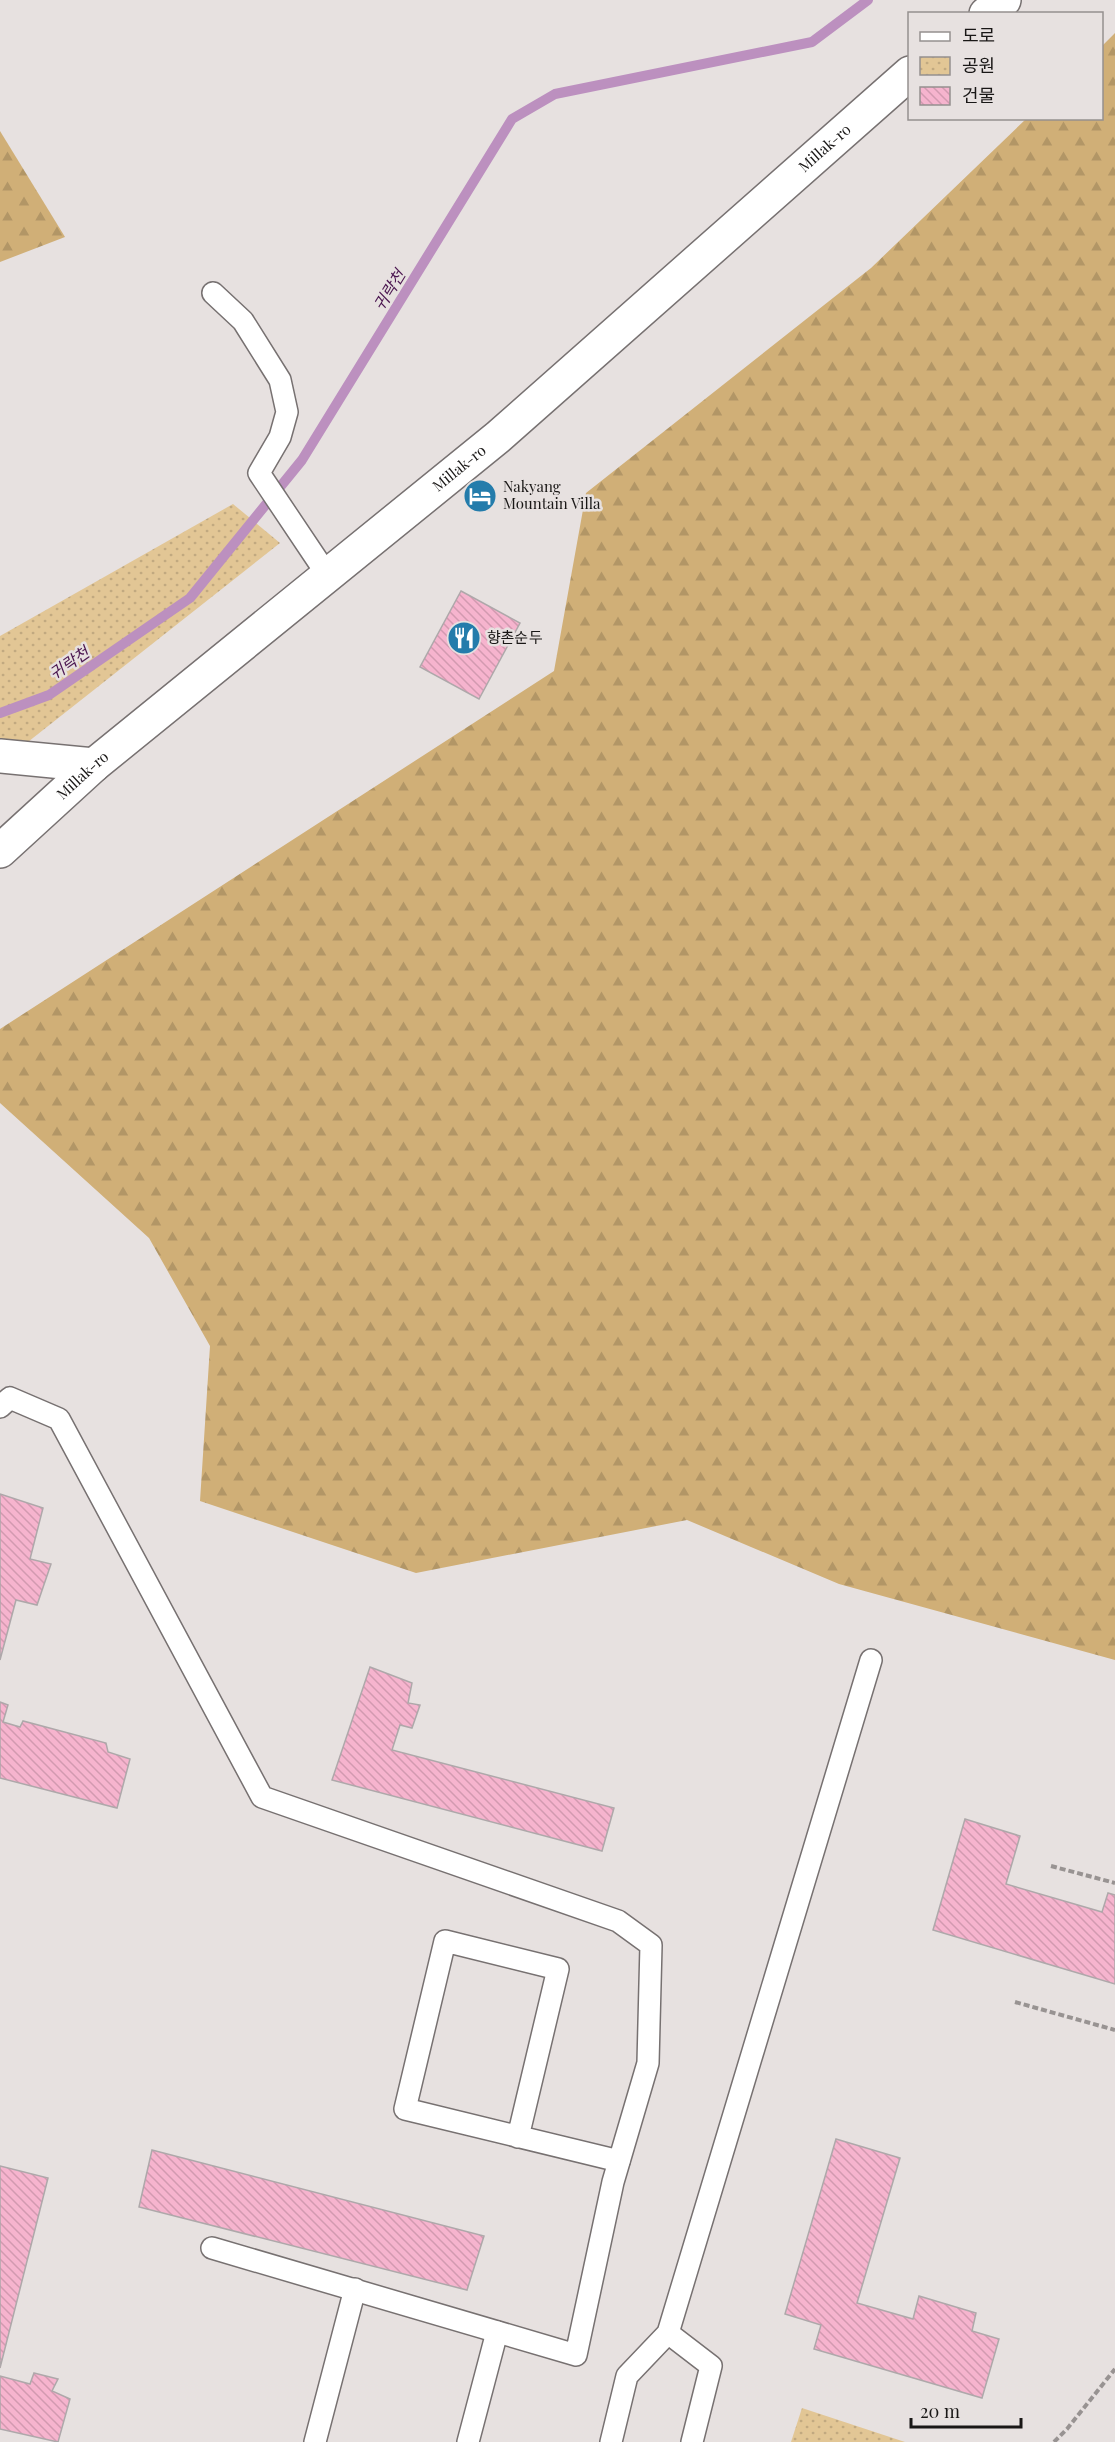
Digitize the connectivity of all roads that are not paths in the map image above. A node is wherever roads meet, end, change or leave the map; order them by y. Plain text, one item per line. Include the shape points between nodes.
1 (1004, 0) edge
2 (989, 12) edge
3 (908, 73) edge
4 (213, 293) dead end
5 (328, 576) junction
6 (0, 756) edge
7 (94, 765) junction
8 (0, 851) edge
9 (0, 1407) edge
10 (871, 1660) dead end
11 (518, 2137) junction
12 (619, 2161) junction
13 (212, 2248) dead end
14 (355, 2289) junction
15 (497, 2332) junction
16 (668, 2333) junction
17 (315, 2442) edge
18 (468, 2442) edge
19 (611, 2442) edge
20 (692, 2442) edge

1 - 2 main road
3 - 5 main road, Millak-ro via 498,437
4 - 5 lane via 243,321 280,380 287,412 280,437 259,473
5 - 7 main road, Millak-ro
6 - 7 main road
7 - 8 main road, Millak-ro
9 - 12 lane via 10,1398 59,1419 262,1797 618,1921 651,1945 648,2063
10 - 16 lane
11 - 11 lane via 405,2109 445,1941 558,1969
11 - 12 lane
12 - 15 lane via 576,2355
13 - 14 lane
14 - 15 lane
14 - 17 lane
15 - 18 lane
16 - 19 lane via 627,2376
16 - 20 lane via 711,2366

